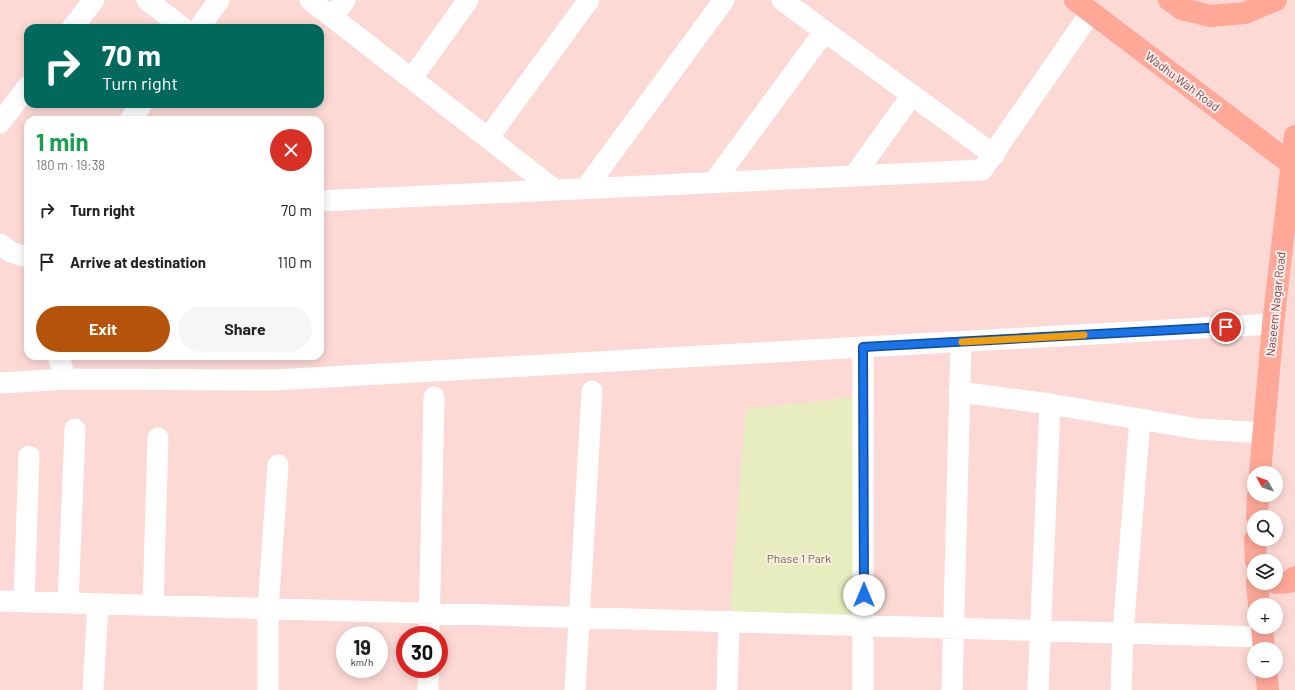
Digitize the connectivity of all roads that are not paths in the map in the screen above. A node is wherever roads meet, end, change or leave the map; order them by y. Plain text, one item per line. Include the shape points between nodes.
1 (94, 0) edge
2 (147, 0) edge
3 (219, 0) edge
4 (310, 0) edge
5 (345, 0) edge
6 (468, 0) edge
7 (589, 0) edge
8 (724, 0) edge
9 (782, 0) edge
10 (1169, 0) edge
11 (1276, 0) edge
12 (1083, 6) edge
13 (332, 17) junction
14 (75, 24) edge
15 (178, 24) edge
16 (202, 24) edge
17 (825, 31) junction
18 (412, 78) junction
19 (24, 91) edge
20 (912, 95) junction
21 (0, 123) edge
22 (1295, 136) edge
23 (488, 138) junction
24 (994, 155) junction
25 (1290, 163) junction
26 (854, 176) junction
27 (713, 182) junction
28 (586, 188) junction
29 (554, 190) junction
30 (324, 201) edge
31 (0, 244) edge
32 (24, 258) edge
33 (1273, 324) junction
34 (961, 342) junction
35 (863, 347) junction
36 (59, 360) edge
37 (66, 379) junction
38 (0, 383) edge
39 (592, 390) dead end
40 (959, 392) junction
41 (434, 397) dead end
42 (1050, 404) junction
43 (1140, 420) junction
44 (75, 429) dead end
45 (1264, 433) junction
46 (158, 438) dead end
47 (29, 456) dead end
48 (278, 465) dead end
49 (1261, 466) edge
50 (1295, 577) edge
51 (1283, 582) edge
52 (0, 602) edge
53 (24, 602) junction
54 (68, 603) junction
55 (98, 604) junction
56 (153, 605) junction
57 (268, 609) junction
58 (429, 613) junction
59 (578, 617) junction
60 (729, 621) junction
61 (864, 625) junction
62 (429, 626) edge
63 (953, 628) junction
64 (1041, 630) junction
65 (1123, 632) junction
66 (1263, 638) edge
67 (428, 678) edge
68 (1267, 678) edge
69 (93, 690) edge
70 (268, 690) edge
71 (428, 690) edge
72 (575, 690) edge
73 (727, 690) edge
74 (863, 690) edge
75 (952, 690) edge
76 (1038, 690) edge
77 (1121, 690) edge
78 (1268, 690) edge

1 - 14 street
2 - 15 street
3 - 16 street
4 - 13 street
5 - 13 street
6 - 18 street
7 - 23 street
8 - 28 street
9 - 17 street
10 - 11 main road via 1182,9 1211,16 1245,13
12 - 24 street
12 - 25 main road, Wadhu Wah Road
13 - 18 street
17 - 20 street
17 - 27 street
18 - 23 street
19 - 21 street
20 - 24 street
20 - 26 street
22 - 25 main road, Naseem Nagar Road
23 - 29 street
24 - 26 street via 982,170
25 - 33 main road, Naseem Nagar Road
26 - 27 street
27 - 28 street
28 - 29 street
29 - 30 street
31 - 32 street
33 - 34 street
33 - 45 main road, Naseem Nagar Road
34 - 35 street
34 - 40 street
35 - 37 street via 275,380
35 - 61 street
36 - 37 street
37 - 38 street
39 - 59 street
40 - 42 street
40 - 63 street
41 - 58 street
42 - 43 street
42 - 64 street
43 - 45 street via 1199,429
43 - 65 street
44 - 54 street
45 - 49 main road, Naseem Nagar Road
46 - 56 street
47 - 53 street
48 - 57 street
50 - 51 main road via 1289,582
52 - 53 street
53 - 54 street
54 - 55 street
55 - 56 street
55 - 69 street
56 - 57 street
57 - 58 street
57 - 70 street
58 - 59 street
58 - 62 street
59 - 60 street
59 - 72 street
60 - 61 street
60 - 73 street
61 - 63 street
61 - 74 street
63 - 64 street
63 - 75 street
64 - 65 street
64 - 76 street
65 - 66 street
65 - 77 street
67 - 71 street
68 - 78 main road

